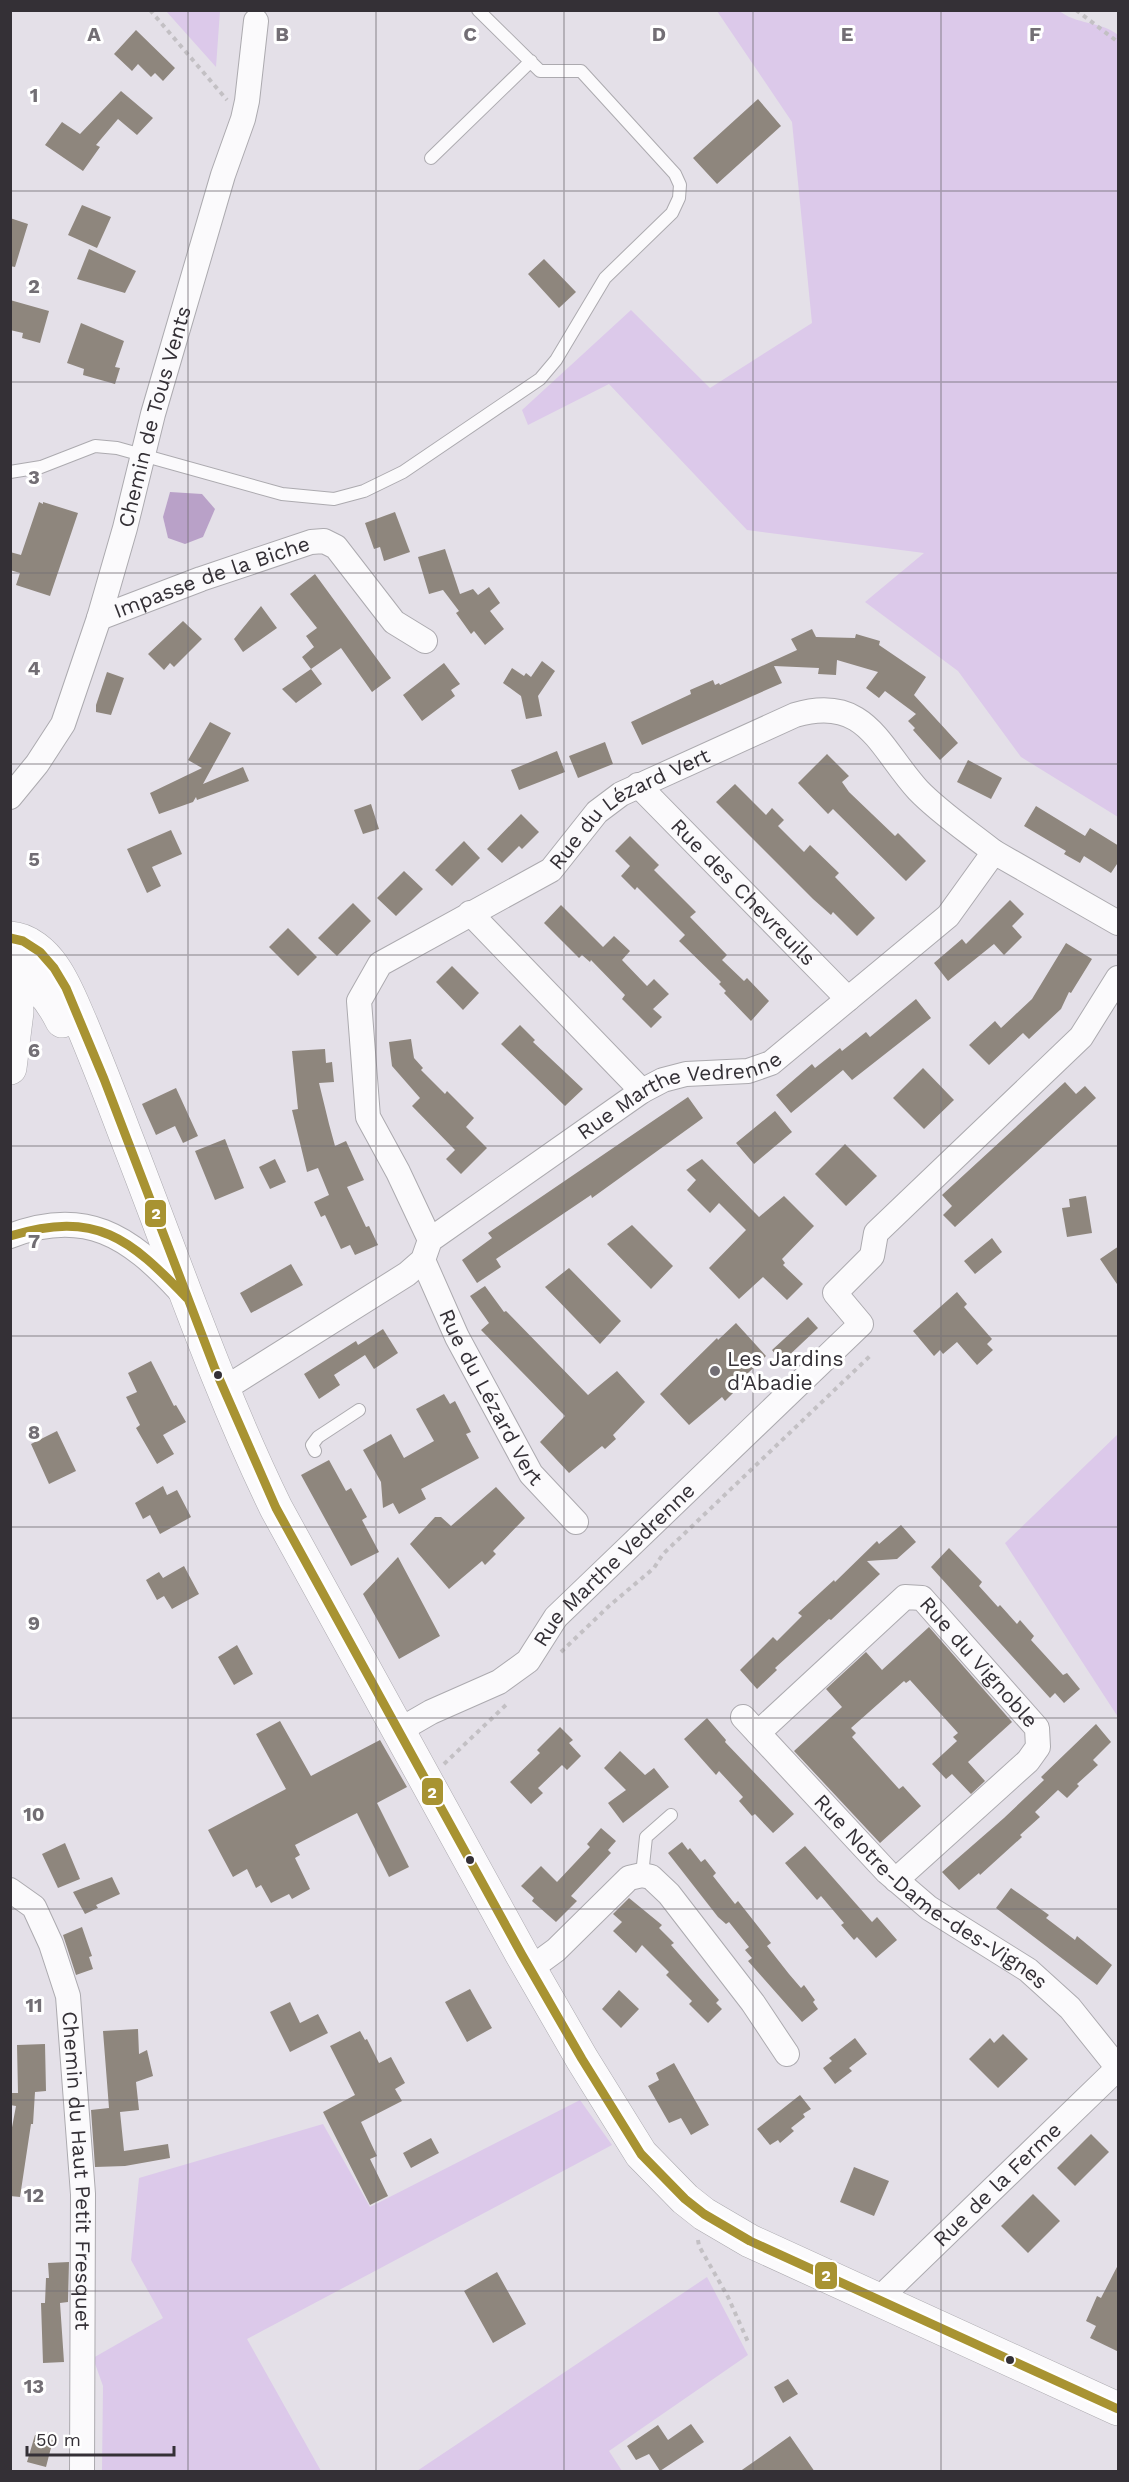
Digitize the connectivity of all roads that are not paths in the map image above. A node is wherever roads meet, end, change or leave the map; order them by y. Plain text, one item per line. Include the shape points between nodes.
1 (478, 10) edge
2 (263, 16) edge
3 (531, 61) junction
4 (431, 158) dead end
5 (141, 455) junction
6 (10, 472) edge
7 (99, 618) junction
8 (425, 641) dead end
9 (638, 785) junction
10 (10, 797) edge
11 (993, 852) junction
12 (471, 913) junction
13 (1119, 923) edge
14 (12, 948) edge
15 (1119, 978) edge
16 (848, 999) junction
17 (10, 1068) edge
18 (642, 1091) junction
19 (10, 1236) edge
20 (427, 1250) junction
21 (188, 1299) junction
22 (224, 1389) junction
23 (359, 1410) dead end
24 (315, 1451) dead end
25 (576, 1522) dead end
26 (750, 1725) joint
27 (398, 1731) junction
28 (671, 1815) dead end
29 (642, 1875) junction
30 (896, 1880) junction
31 (10, 1890) edge
32 (530, 1969) junction
33 (787, 2054) dead end
34 (1118, 2068) edge
35 (878, 2300) junction
36 (1119, 2409) edge
37 (81, 2472) edge

1 - 3 lane
2 - 5 street, Chemin de Tous Vents via 243,119
3 - 4 lane
3 - 5 lane via 540,71 581,71 675,174 680,185 672,213 604,278 556,360 540,379 403,472 364,491 334,499 282,494
5 - 6 lane via 95,446 41,467
5 - 7 street, Chemin de Tous Vents
7 - 8 street, Impasse de la Biche via 201,579 324,541 336,547 394,622
7 - 10 street, Chemin de Tous Vents via 63,724
9 - 11 street, Rue du Lézard Vert via 795,715 814,710 838,711 876,734 919,790
9 - 12 street, Rue du Lézard Vert via 597,812 551,870
9 - 16 street, Rue des Chevreuils
11 - 13 street
11 - 16 street, Rue Marthe Vedrenne via 948,916
12 - 18 street
12 - 20 street, Rue du Lézard Vert via 380,964 360,1001 368,1117 398,1172
14 - 17 street via 17,1012
14 - 21 street via 34,982 53,1002 153,1205
15 - 27 street, Rue Marthe Vedrenne via 1081,1037 876,1233 872,1256 835,1293 861,1324 556,1617 528,1661 499,1682
16 - 18 street, Rue Marthe Vedrenne via 771,1063 748,1071 686,1074
18 - 20 street, Rue Marthe Vedrenne
19 - 21 street via 44,1225 70,1223 100,1230 151,1262
20 - 22 street, Rue Marthe Vedrenne via 407,1274
20 - 25 street, Rue du Lézard Vert via 457,1337 531,1474
21 - 22 street
22 - 27 street via 251,1457 282,1518
23 - 24 lane via 318,1437 312,1445
26 - 30 street, Rue Notre-Dame-des-Vignes
26 - 30 street, Rue du Vignoble via 905,1597 922,1599 1037,1728 1038,1747 1019,1769
27 - 32 street
28 - 29 lane via 646,1837
29 - 32 street via 629,1878 556,1950
29 - 33 street via 651,1877 669,1894
30 - 34 street, Rue Notre-Dame-des-Vignes via 929,1908 1028,1970 1070,2008
31 - 37 street, Chemin du Haut Petit Fresquet via 34,1907 68,1996 83,2194
32 - 35 street via 641,2154 664,2179 704,2214 750,2241
34 - 35 street, Rue de la Ferme
35 - 36 street

